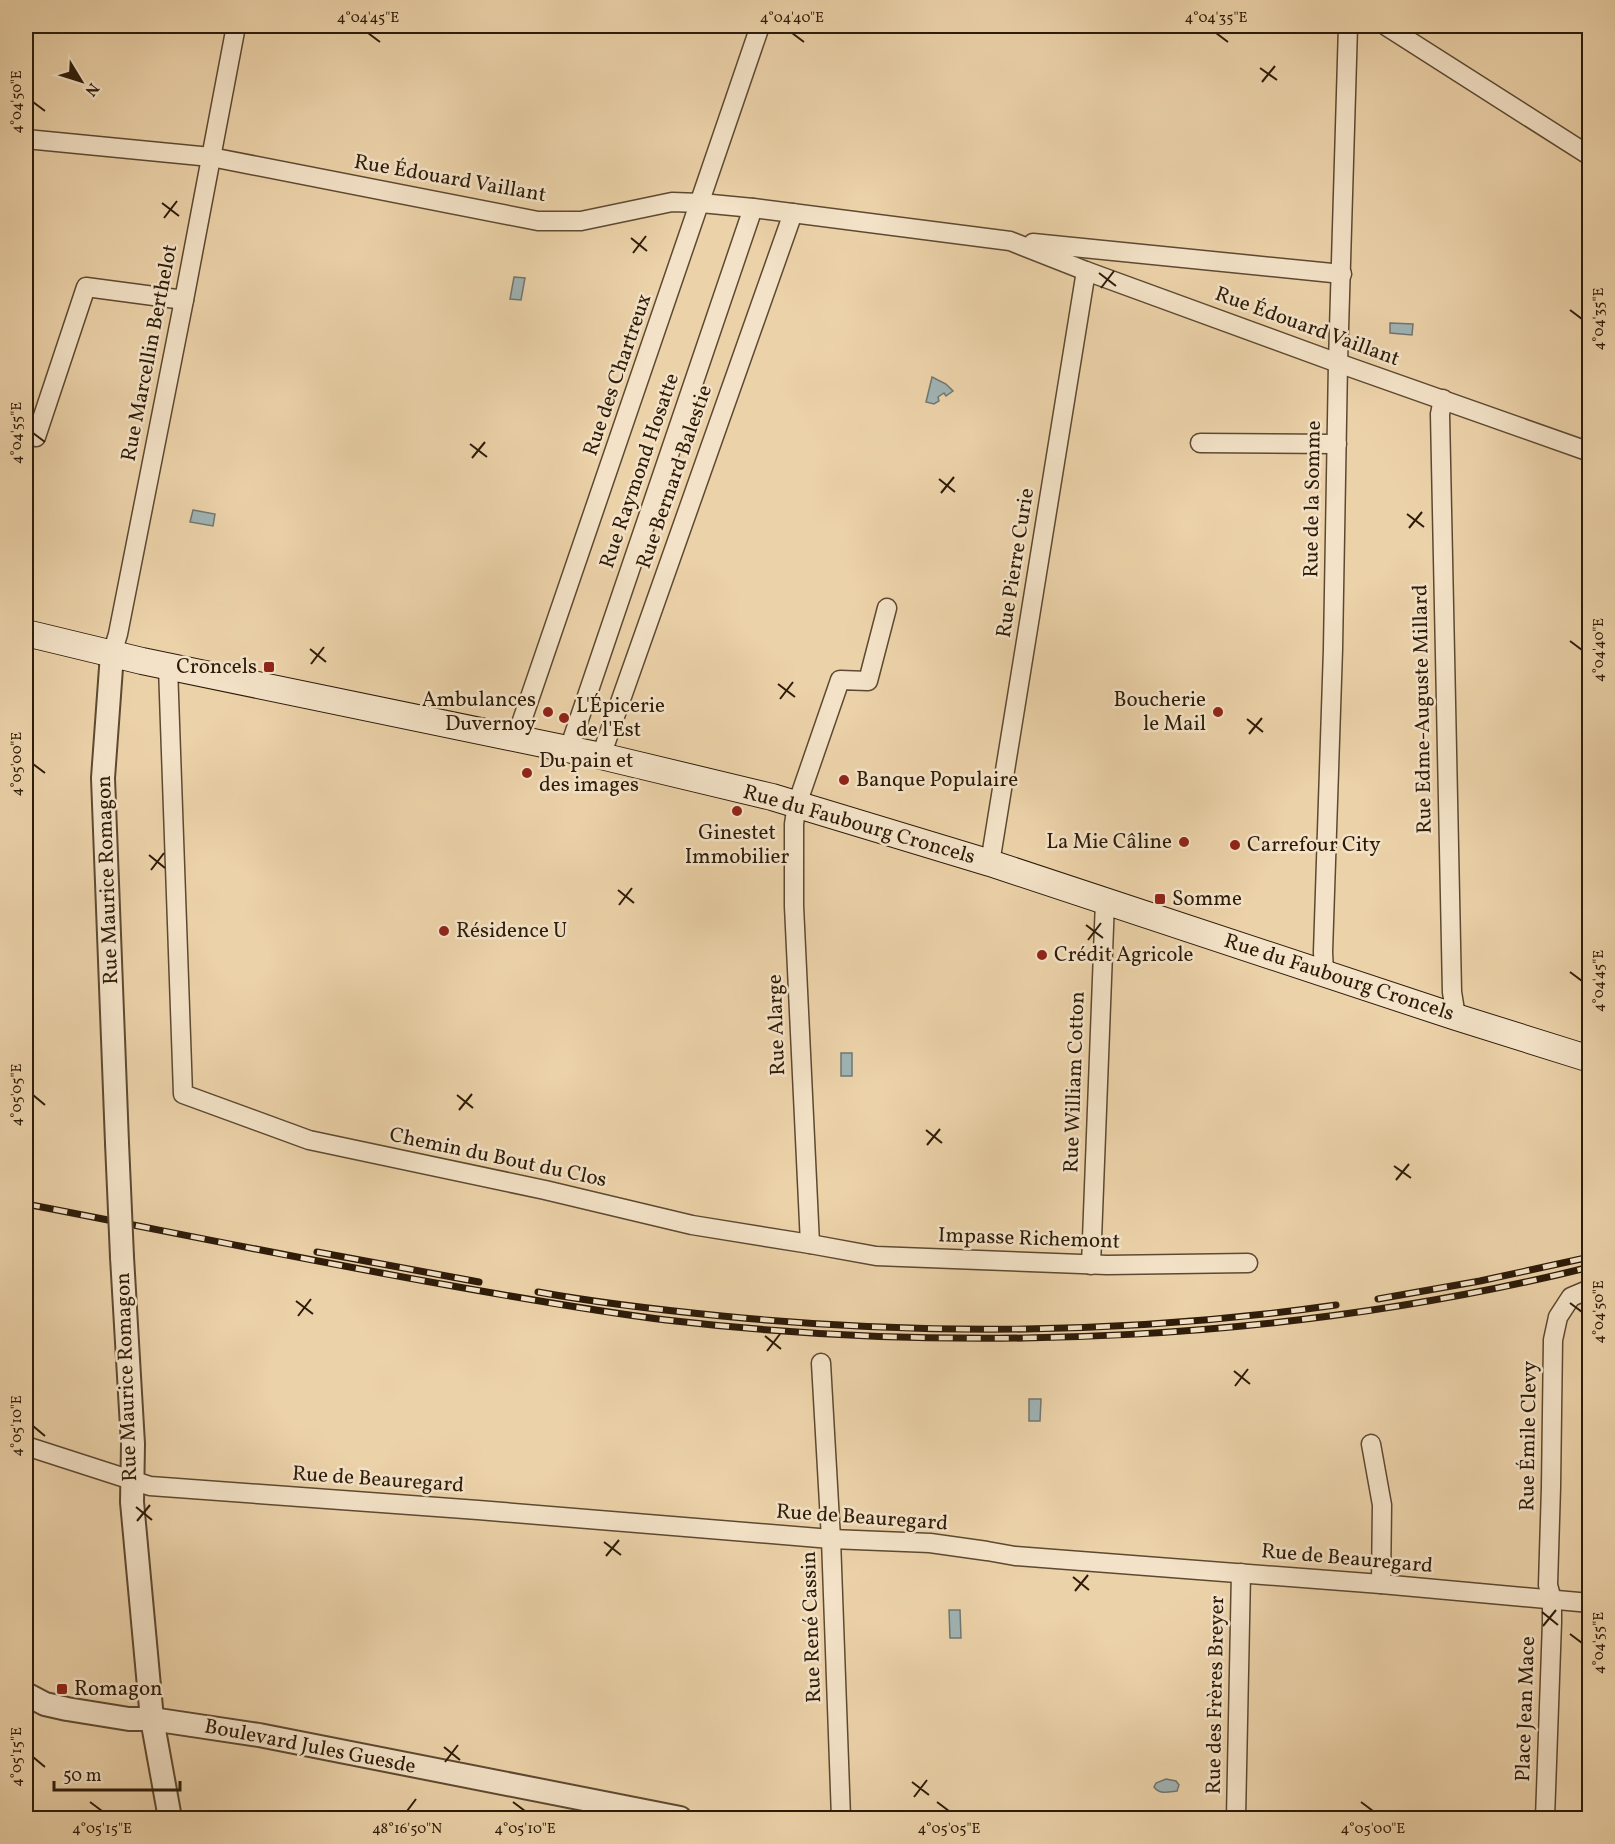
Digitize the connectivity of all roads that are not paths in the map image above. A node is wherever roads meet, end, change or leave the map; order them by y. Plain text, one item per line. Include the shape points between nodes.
1 (236, 26) edge
2 (760, 26) edge
3 (1348, 26) edge
4 (1386, 26) edge
5 (26, 139) edge
6 (1590, 156) edge
7 (211, 158) junction
8 (700, 203) junction
9 (753, 208) junction
10 (793, 213) junction
11 (1010, 241) junction
12 (1086, 271) junction
13 (1342, 274) junction
14 (184, 300) junction
15 (1338, 363) junction
16 (1443, 399) junction
17 (36, 437) dead end
18 (1200, 443) dead end
19 (1337, 444) junction
20 (1590, 452) edge
21 (887, 608) dead end
22 (26, 633) edge
23 (112, 654) junction
24 (168, 667) junction
25 (516, 738) junction
26 (568, 749) junction
27 (601, 756) junction
28 (797, 804) junction
29 (990, 863) junction
30 (1105, 901) junction
31 (1324, 973) junction
32 (1456, 1017) junction
33 (1590, 1059) edge
34 (810, 1244) junction
35 (1248, 1263) dead end
36 (1091, 1265) junction
37 (1590, 1289) edge
38 (821, 1363) dead end
39 (1371, 1444) dead end
40 (26, 1446) edge
41 (132, 1481) junction
42 (831, 1539) junction
43 (1241, 1573) junction
44 (1381, 1584) junction
45 (1551, 1600) junction
46 (1590, 1603) edge
47 (26, 1695) edge
48 (152, 1719) junction
49 (170, 1818) edge
50 (680, 1818) edge
51 (841, 1818) edge
52 (1236, 1818) edge
53 (1545, 1818) edge

1 - 7 street, Rue Marcellin Berthelot
2 - 8 street, Rue des Chartreux
3 - 13 street, Rue de la Somme
4 - 6 street
5 - 7 street, Rue Édouard Vaillant
7 - 8 street, Rue Édouard Vaillant via 538,221 581,221 672,202
7 - 14 street, Rue Marcellin Berthelot
8 - 9 street, Rue Édouard Vaillant
8 - 25 street, Rue des Chartreux
9 - 10 street, Rue Édouard Vaillant
9 - 26 street, Rue Raymond Hosatte
10 - 11 street, Rue Édouard Vaillant
10 - 27 street, Rue Bernard Balestie
11 - 12 street, Rue Édouard Vaillant
11 - 13 street, Rue Édouard Vaillant
12 - 15 street, Rue Édouard Vaillant
12 - 29 street, Rue Pierre Curie
13 - 15 street, Rue de la Somme
14 - 17 street via 86,287
14 - 23 street, Rue Marcellin Berthelot
15 - 16 street, Rue Édouard Vaillant
15 - 19 street, Rue de la Somme
16 - 20 street, Rue Édouard Vaillant
16 - 32 street, Rue Edme-Auguste Millard via 1440,414 1450,909
18 - 19 street
19 - 31 street, Rue de la Somme
21 - 28 street, Rue Alarge via 868,681 840,680
22 - 23 main road, Rue du Faubourg Croncels
23 - 24 main road, Rue du Faubourg Croncels
23 - 41 street, Rue Maurice Romagon, bridge via 103,778
24 - 25 main road, Rue du Faubourg Croncels
24 - 34 street, Chemin du Bout du Clos via 183,1094 309,1140 692,1225
25 - 26 main road, Rue du Faubourg Croncels
26 - 27 main road, Rue du Faubourg Croncels
27 - 28 main road, Rue du Faubourg Croncels
28 - 29 main road, Rue du Faubourg Croncels
28 - 34 street, Rue Alarge via 794,906
29 - 30 main road, Rue du Faubourg Croncels
30 - 31 main road, Rue du Faubourg Croncels
30 - 36 street, Rue William Cotton
31 - 32 main road, Rue du Faubourg Croncels
32 - 33 main road, Rue du Faubourg Croncels
34 - 36 street, Impasse Richemont via 876,1256
35 - 36 street, Impasse Richemont
37 - 45 street, Rue Émile Clevy via 1571,1297 1558,1317 1553,1340 1548,1585
38 - 42 street, Rue René Cassin
39 - 44 street via 1382,1505
40 - 41 street, Rue de Beauregard
41 - 42 street, Rue de Beauregard via 150,1486
41 - 48 street, Rue Maurice Romagon
42 - 43 street, Rue de Beauregard via 930,1543 1015,1556
42 - 51 street, Rue René Cassin
43 - 44 street, Rue de Beauregard
43 - 52 street, Rue des Frères Breyer
44 - 45 street, Rue de Beauregard
45 - 46 street, Rue de Beauregard
45 - 53 street, Place Jean Mace
47 - 48 street, Boulevard Jules Guesde via 67,1709
48 - 49 street, Rue Maurice Romagon
48 - 50 street, Boulevard Jules Guesde via 259,1735

